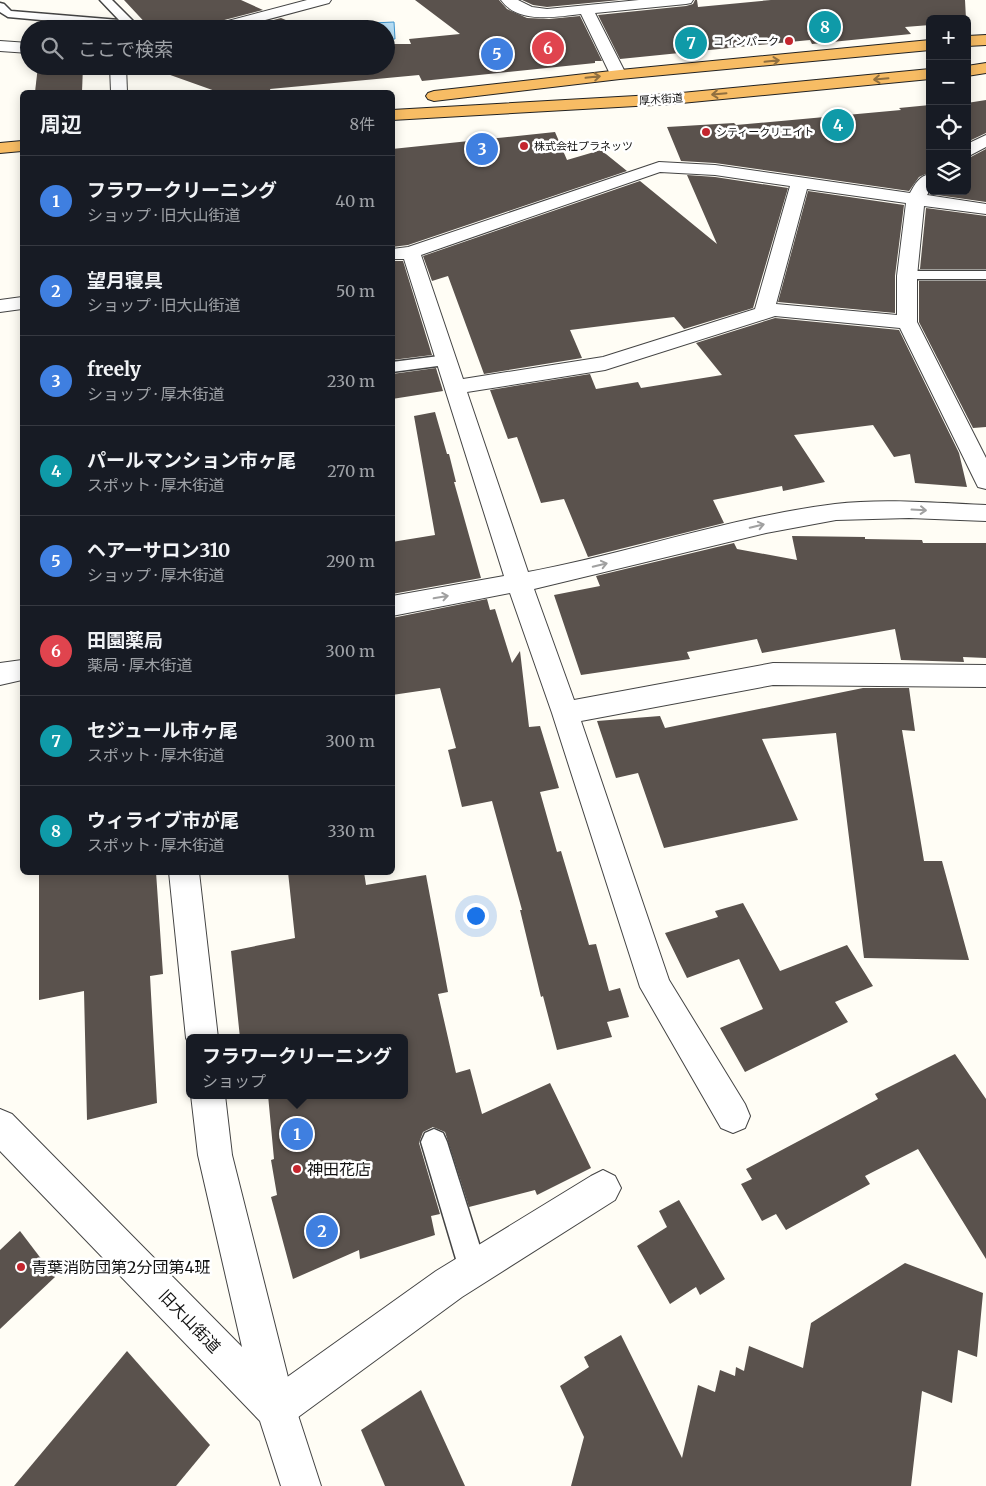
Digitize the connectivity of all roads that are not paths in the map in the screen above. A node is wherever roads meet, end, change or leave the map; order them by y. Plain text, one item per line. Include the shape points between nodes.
1 (324, 0) edge
2 (508, 0) edge
3 (686, 0) edge
4 (108, 2) edge
5 (0, 6) edge
6 (586, 10) junction
7 (72, 19) junction
8 (81, 20) edge
9 (127, 20) edge
10 (248, 20) edge
11 (986, 40) edge
12 (971, 41) edge
13 (926, 45) edge
14 (0, 46) edge
15 (20, 47) edge
16 (986, 55) edge
17 (971, 57) edge
18 (926, 61) edge
19 (986, 68) edge
20 (971, 70) edge
21 (618, 74) junction
22 (926, 74) edge
23 (118, 75) edge
24 (119, 90) edge
25 (399, 100) edge
26 (740, 108) dead end
27 (395, 116) edge
28 (395, 116) edge
29 (20, 131) edge
30 (0, 133) edge
31 (986, 140) edge
32 (20, 146) edge
33 (0, 148) edge
34 (970, 150) edge
35 (800, 182) junction
36 (926, 182) edge
37 (916, 199) junction
38 (986, 209) edge
39 (402, 253) edge
40 (986, 275) edge
41 (907, 276) junction
42 (20, 303) edge
43 (0, 306) edge
44 (764, 312) junction
45 (907, 322) junction
46 (447, 360) junction
47 (395, 367) edge
48 (456, 387) junction
49 (986, 481) edge
50 (986, 513) edge
51 (519, 583) junction
52 (395, 605) edge
53 (20, 670) edge
54 (0, 674) edge
55 (986, 676) edge
56 (565, 713) junction
57 (184, 875) edge
58 (202, 1034) edge
59 (208, 1099) edge
60 (733, 1116) dead end
61 (0, 1126) edge
62 (434, 1142) dead end
63 (604, 1188) dead end
64 (474, 1269) junction
65 (276, 1409) junction
66 (301, 1486) edge

1 - 10 street
2 - 6 street via 533,13
3 - 6 street
4 - 7 lane
4 - 9 lane
5 - 7 lane via 8,14 17,16
6 - 21 street
7 - 8 lane
11 - 12 highway
21 -> 13 highway
14 - 15 street
16 - 17 highway
18 - 25 highway, 厚木街道 via 567,91
19 - 20 highway
25 -> 21 highway
22 -> 27 highway, 厚木街道 via 671,98
23 - 24 street
26 - 28 highway via 563,117
29 - 30 highway
31 - 34 street
32 - 33 highway
35 - 37 street
35 - 39 street via 715,170 659,167
35 - 44 street
36 - 37 street
37 - 38 street
37 - 41 street
39 - 46 street
40 - 41 lane
41 - 45 street
42 - 43 street
44 - 45 street via 774,310
44 - 48 street via 605,363
45 - 49 street
46 - 47 lane
46 - 48 street
48 - 51 street
51 -> 50 street via 766,524 836,512
52 -> 51 street
51 - 56 street
53 - 54 street
55 - 56 street via 773,674
56 - 60 street via 656,987
57 - 58 street
59 - 65 street, 旧大山街道 via 215,1155
61 - 65 street, 旧大山街道
62 - 64 lane
63 - 64 street
64 - 65 street
65 - 66 street, 旧大山街道

